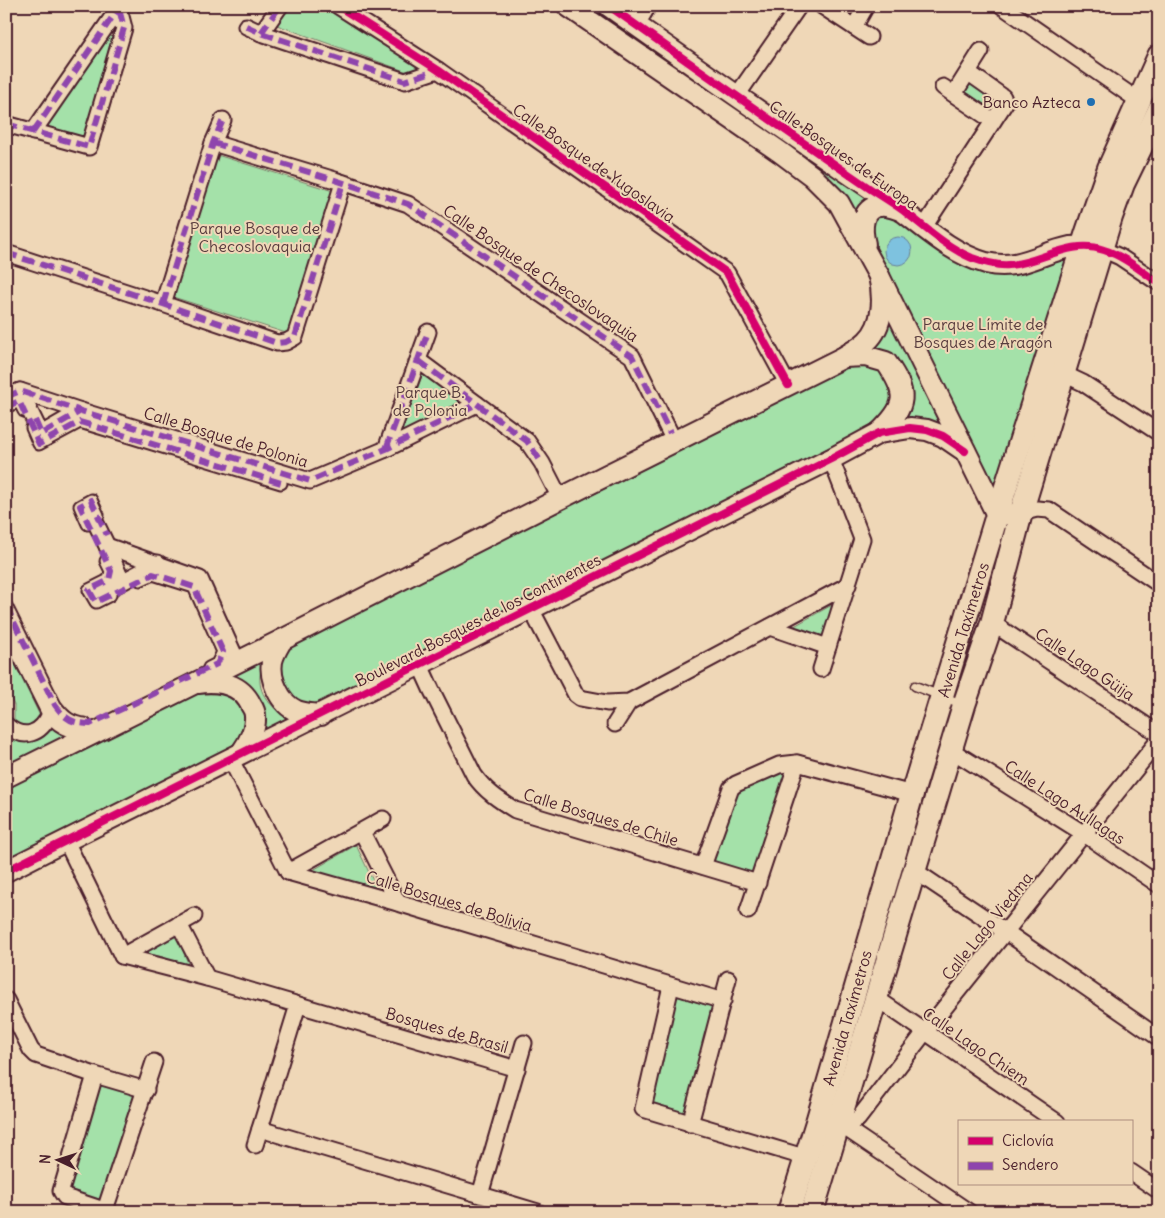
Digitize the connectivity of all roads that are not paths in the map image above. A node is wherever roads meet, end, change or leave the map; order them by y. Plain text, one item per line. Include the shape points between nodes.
1 (280, 6) edge
2 (338, 6) edge
3 (568, 6) edge
4 (609, 6) edge
5 (648, 6) edge
6 (799, 6) edge
7 (822, 6) edge
8 (866, 6) edge
9 (1002, 6) edge
10 (120, 7) edge
11 (246, 26) dead end
12 (636, 26) junction
13 (854, 26) junction
14 (260, 33) junction
15 (869, 37) dead end
16 (981, 51) dead end
17 (1159, 56) edge
18 (438, 70) junction
19 (968, 72) junction
20 (736, 97) junction
21 (1153, 114) edge
22 (223, 120) dead end
23 (992, 121) junction
24 (6, 124) edge
25 (33, 132) junction
26 (213, 143) junction
27 (343, 183) junction
28 (903, 211) junction
29 (924, 227) junction
30 (1093, 248) junction
31 (6, 253) edge
32 (867, 253) junction
33 (879, 276) junction
34 (1159, 282) edge
35 (163, 304) junction
36 (428, 332) dead end
37 (844, 357) junction
38 (419, 361) junction
39 (1064, 374) junction
40 (788, 385) junction
41 (20, 391) junction
42 (6, 397) edge
43 (477, 404) junction
44 (6, 407) edge
45 (81, 411) junction
46 (879, 433) junction
47 (1159, 433) edge
48 (674, 441) junction
49 (386, 449) junction
50 (966, 450) junction
51 (831, 459) junction
52 (281, 483) dead end
53 (560, 498) junction
54 (89, 509) dead end
55 (1021, 513) junction
56 (997, 516) junction
57 (107, 541) junction
58 (158, 564) junction
59 (122, 582) junction
60 (1159, 584) edge
61 (848, 585) junction
62 (99, 594) dead end
63 (6, 606) edge
64 (531, 610) junction
65 (992, 623) junction
66 (6, 626) edge
67 (770, 627) junction
68 (282, 640) junction
69 (828, 646) junction
70 (237, 661) junction
71 (420, 665) junction
72 (820, 670) dead end
73 (192, 683) junction
74 (915, 686) dead end
75 (943, 697) junction
76 (629, 702) junction
77 (964, 704) junction
78 (50, 714) junction
79 (321, 715) junction
80 (615, 724) dead end
81 (6, 725) edge
82 (102, 730) junction
83 (1159, 734) edge
84 (1159, 740) edge
85 (951, 750) junction
86 (236, 755) junction
87 (797, 764) junction
88 (6, 777) edge
89 (912, 794) junction
90 (383, 819) dead end
91 (362, 832) junction
92 (1083, 834) junction
93 (66, 841) junction
94 (703, 866) junction
95 (6, 871) edge
96 (915, 871) junction
97 (288, 872) junction
98 (758, 883) junction
99 (1159, 886) edge
100 (398, 903) junction
101 (748, 910) dead end
102 (194, 916) dead end
103 (179, 924) junction
104 (1006, 932) junction
105 (870, 940) junction
106 (892, 948) junction
107 (122, 956) junction
108 (207, 978) junction
109 (728, 979) dead end
110 (671, 986) junction
111 (876, 998) junction
112 (6, 1000) edge
113 (723, 1001) junction
114 (298, 1005) junction
115 (925, 1032) junction
116 (1159, 1038) edge
117 (524, 1043) dead end
118 (154, 1062) dead end
119 (517, 1069) junction
120 (95, 1075) junction
121 (146, 1090) junction
122 (1054, 1120) edge
123 (838, 1123) junction
124 (690, 1124) junction
125 (260, 1129) junction
126 (255, 1145) dead end
127 (806, 1158) junction
128 (1132, 1173) edge
129 (1159, 1191) edge
130 (480, 1195) junction
131 (107, 1211) edge
132 (538, 1212) edge
133 (789, 1212) edge
134 (812, 1212) edge
135 (969, 1212) edge

1 - 14 street
2 - 18 street, Calle Bosque de Yugoslavia
3 - 32 street via 812,176 839,204
4 - 12 street, Calle Bosques de Europa
5 - 12 street
6 - 20 street
7 - 13 street
8 - 13 street
9 - 21 street
10 - 25 street
10 - 25 street via 124,28 88,147
11 - 14 street
12 - 20 street, Calle Bosques de Europa
13 - 15 street
14 - 18 street via 405,81
16 - 19 street
17 - 21 main road, Avenida Taxímetros
18 - 40 street, Calle Bosque de Yugoslavia via 727,273
19 - 23 street via 1005,100
19 - 23 street via 948,90
20 - 28 street, Calle Bosques de Europa
21 - 30 main road, Avenida Taxímetros via 1110,168
22 - 26 street
23 - 29 street
24 - 25 street
26 - 27 street, Calle Bosque de Checoslovaquia
26 - 35 street
27 - 35 street via 295,337 277,343
27 - 48 street, Calle Bosque de Checoslovaquia via 408,204 632,356
28 - 29 street, Calle Bosques de Europa
28 - 32 street via 883,205 874,207 863,218 862,232
29 - 30 street, Calle Bosques de Europa via 947,246 972,258 1007,266 1070,247
30 - 34 street via 1120,256
30 - 39 main road, Avenida Taxímetros
30 - 56 main road, Avenida Taxímetros
31 - 35 street
32 - 33 street
33 - 37 street via 882,289 878,326 867,341
33 - 50 street
36 - 38 street
37 - 40 street
37 - 46 street via 865,356 886,362 899,380 901,402 894,418
38 - 43 street
38 - 49 street
39 - 47 street via 1083,382
39 - 55 main road, Avenida Taxímetros
40 - 48 street
41 - 42 street
41 - 45 street, Calle Bosque de Polonia
41 - 45 street via 41,434
43 - 49 street, Calle Bosque de Polonia
43 - 53 street via 527,441
44 - 52 street via 19,401 39,444 80,422
45 - 49 street, Calle Bosque de Polonia via 310,481
46 - 50 street, Boulevard Bosques de los Continentes via 910,428 927,430
46 - 51 street, Boulevard Bosques de los Continentes
48 - 53 street
50 - 56 street
51 - 61 street via 862,537
51 - 64 street, Boulevard Bosques de los Continentes
53 - 68 street
54 - 57 street
55 - 56 street
55 - 60 street via 1049,510
55 - 65 main road, Avenida Taxímetros
56 - 75 main road, Avenida Taxímetros
57 - 58 street
57 - 59 street
57 - 63 street via 91,500 80,506 111,571 108,580 89,590 96,602 153,574 194,587 223,652 218,664 90,724 75,723 64,717 55,705
58 - 59 street
58 - 70 street via 200,579
59 - 62 street
61 - 67 street
61 - 69 street
64 - 71 street, Boulevard Bosques de los Continentes
64 - 76 street via 576,696 607,703
65 - 77 main road, Avenida Taxímetros
65 - 83 street, Calle Lago Güija
66 - 78 street
67 - 69 street
67 - 76 street
68 - 70 street
68 - 79 street via 272,662 275,686 282,700 291,708
69 - 72 street
70 - 73 street
71 - 79 street, Boulevard Bosques de los Continentes
71 - 94 street, Calle Bosques de Chile via 474,775 495,798 515,810
73 - 82 street
73 - 86 street via 232,685 248,699 255,716 252,733
74 - 75 lane
75 - 77 lane
75 - 89 main road, Avenida Taxímetros
76 - 80 street
77 - 85 main road, Avenida Taxímetros
78 - 81 street via 46,724 38,730 22,735
78 - 82 street via 59,724 71,729
79 - 86 street, Boulevard Bosques de los Continentes
82 - 88 street
84 - 92 street, Calle Lago Viedma
85 - 92 street, Calle Lago Aullagas
85 - 96 main road, Avenida Taxímetros
86 - 93 street, Boulevard Bosques de los Continentes
86 - 97 street
87 - 89 street
87 - 94 street via 779,765 731,788
87 - 98 street
89 - 105 main road, Avenida Taxímetros
90 - 91 street
91 - 97 street
91 - 100 street
92 - 99 street, Calle Lago Aullagas
92 - 104 street, Calle Lago Viedma
93 - 95 street, Boulevard Bosques de los Continentes
93 - 107 street
94 - 98 street, Calle Bosques de Chile
96 - 104 street
96 - 106 main road, Avenida Taxímetros
97 - 100 street, Calle Bosques de Bolivia
98 - 101 street
100 - 110 street, Calle Bosques de Bolivia
102 - 103 street
103 - 107 street
103 - 108 street
104 - 115 street, Calle Lago Viedma
104 - 116 street
105 - 106 main road
105 - 127 main road, Avenida Taxímetros
106 - 111 main road, Avenida Taxímetros
107 - 108 street, Bosques de Brasil
108 - 114 street, Bosques de Brasil
109 - 113 street
110 - 113 street, Calle Bosques de Bolivia
110 - 124 street via 643,1107
111 - 115 street, Calle Lago Chiem
111 - 123 main road, Avenida Taxímetros
112 - 120 street via 36,1055
113 - 124 street
114 - 119 street, Bosques de Brasil
114 - 125 street
115 - 122 street, Calle Lago Chiem
115 - 123 street, Calle Lago Viedma via 858,1120
117 - 119 street
118 - 121 street
119 - 130 street, Bosques de Brasil
120 - 121 street
120 - 131 street via 61,1191 65,1197
121 - 131 street
123 - 134 main road, Avenida Taxímetros
123 - 135 street
124 - 127 street
125 - 126 street
125 - 130 street
127 - 133 main road, Avenida Taxímetros
128 - 129 street
130 - 132 street

